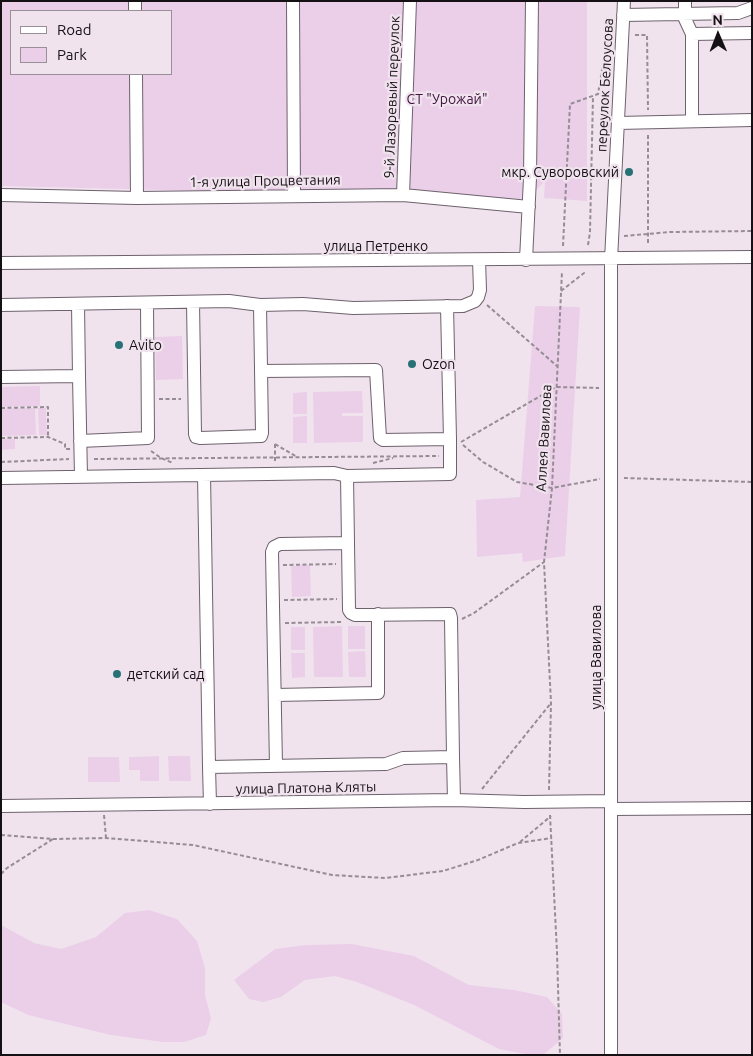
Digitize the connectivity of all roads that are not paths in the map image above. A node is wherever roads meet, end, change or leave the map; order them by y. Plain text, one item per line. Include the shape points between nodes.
1 (293, 1) edge
2 (410, 1) edge
3 (532, 1) edge
4 (624, 1) edge
5 (685, 8) edge
6 (752, 8) edge
7 (623, 15) junction
8 (752, 33) edge
9 (692, 34) junction
10 (136, 75) edge
11 (752, 120) edge
12 (692, 121) junction
13 (618, 123) junction
14 (1, 194) edge
15 (294, 195) junction
16 (403, 195) junction
17 (137, 198) junction
18 (529, 207) junction
19 (752, 257) edge
20 (479, 260) junction
21 (526, 260) junction
22 (611, 260) junction
23 (1, 263) edge
24 (193, 302) junction
25 (147, 303) junction
26 (78, 304) junction
27 (1, 305) edge
28 (260, 305) junction
29 (447, 306) junction
30 (261, 371) junction
31 (79, 376) junction
32 (1, 377) edge
33 (450, 439) junction
34 (80, 441) junction
35 (204, 475) junction
36 (347, 476) junction
37 (81, 477) junction
38 (1, 478) edge
39 (348, 543) junction
40 (378, 614) junction
41 (275, 696) junction
42 (453, 757) junction
43 (276, 766) junction
44 (209, 767) junction
45 (454, 800) junction
46 (210, 804) junction
47 (611, 805) junction
48 (1, 806) edge
49 (752, 808) edge
50 (611, 1055) edge

1 - 15 street
2 - 16 street, 9-й Лазоревый переулок
3 - 18 street
4 - 7 street, переулок Белоусова
5 - 6 street via 738,13
5 - 7 street
5 - 9 street via 685,19
7 - 13 street, переулок Белоусова
8 - 9 street
9 - 12 street
10 - 17 street
11 - 12 street
12 - 13 street
13 - 22 street, переулок Белоусова
14 - 17 street, 1-я улица Процветания
15 - 16 street, 1-я улица Процветания
15 - 17 street, 1-я улица Процветания
16 - 18 street, 1-я улица Процветания
18 - 21 street
19 - 22 street, улица Петренко
20 - 21 street, улица Петренко
20 - 23 street, улица Петренко
20 - 29 street via 478,297 470,304
21 - 22 street, улица Петренко
22 - 47 street, улица Вавилова
24 - 25 street
24 - 28 street via 229,301
24 - 30 street via 196,437 261,436
25 - 26 street
25 - 34 street via 148,438
26 - 27 street
26 - 31 street
28 - 29 street via 353,308
28 - 30 street
29 - 33 street
30 - 33 street via 376,370 380,438
31 - 32 street
31 - 34 street
33 - 36 street via 450,474
34 - 37 street via 77,459
35 - 36 street via 334,473
35 - 37 street
35 - 44 street
36 - 39 street
37 - 38 street
39 - 40 street via 351,614
39 - 41 street via 280,544 274,547
40 - 41 street via 378,693
40 - 42 street via 450,614
41 - 43 street
42 - 43 street via 403,758 386,764
42 - 45 street
43 - 44 street
44 - 46 street
45 - 46 street, улица Платона Кляты
45 - 47 street, улица Платона Кляты
46 - 48 street, улица Платона Кляты
47 - 49 street, улица Платона Кляты
47 - 50 street, улица Вавилова

